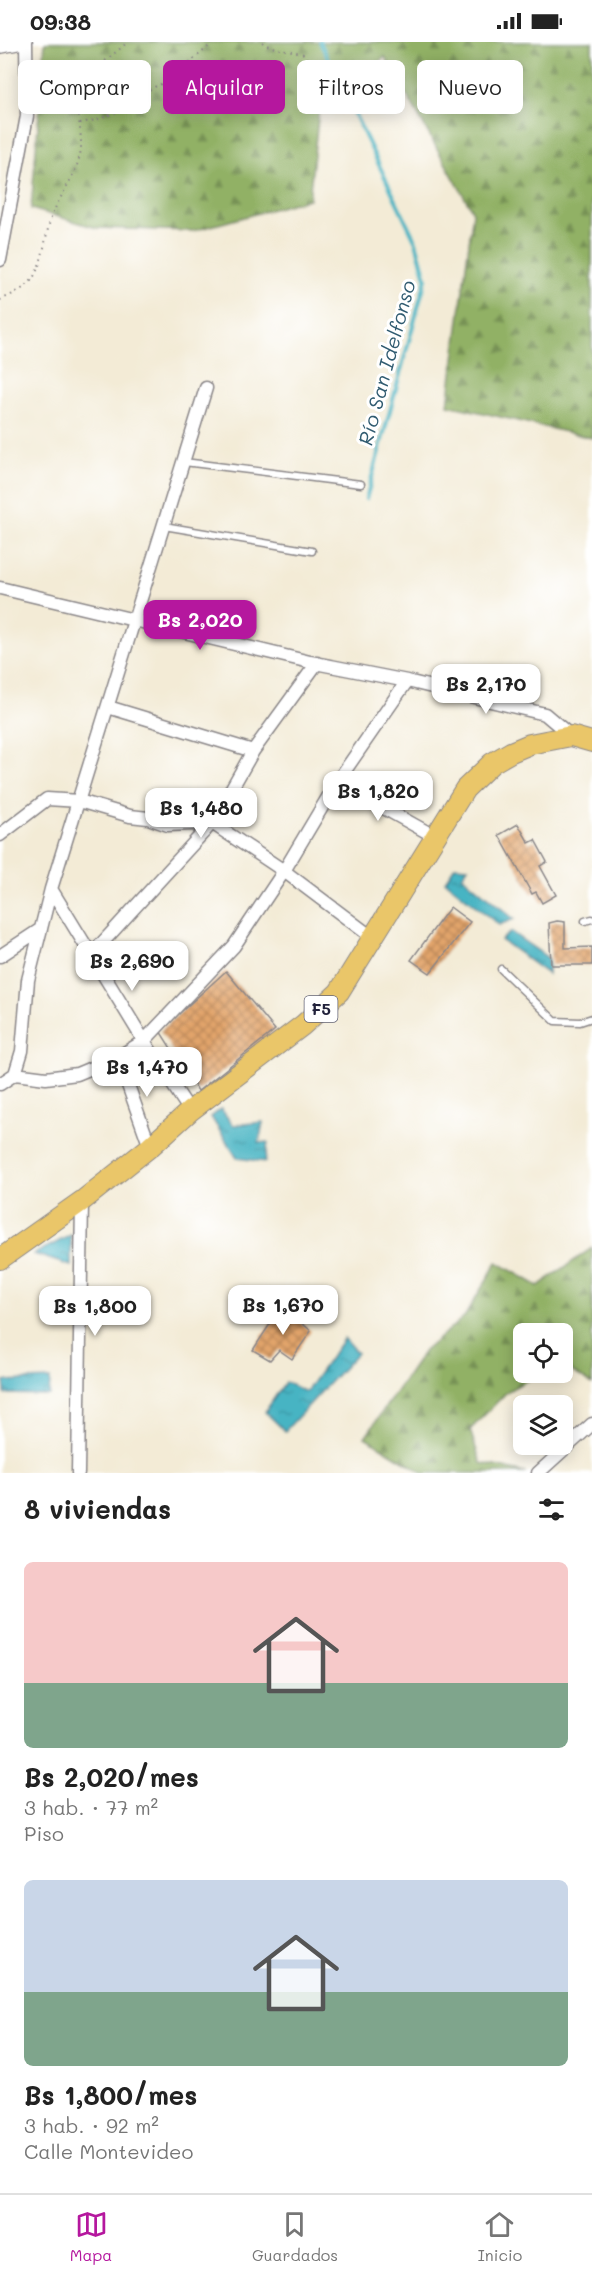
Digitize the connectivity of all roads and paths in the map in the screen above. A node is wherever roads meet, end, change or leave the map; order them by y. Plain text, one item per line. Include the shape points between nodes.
1 (26, 42) edge
2 (128, 42) edge
3 (214, 42) edge
4 (262, 42) edge
5 (0, 47) edge
6 (308, 60) edge
7 (80, 123) junction
8 (0, 260) edge
9 (0, 300) edge
10 (206, 388) dead end
11 (184, 462) junction
12 (361, 484) dead end
13 (164, 526) junction
14 (312, 551) dead end
15 (0, 588) edge
16 (136, 620) junction
17 (316, 663) junction
18 (407, 681) junction
19 (108, 707) junction
20 (571, 736) junction
21 (592, 742) edge
22 (253, 752) junction
23 (337, 782) junction
24 (79, 801) junction
25 (212, 823) junction
26 (0, 835) edge
27 (434, 836) junction
28 (284, 871) junction
29 (51, 889) junction
30 (41, 929) junction
31 (374, 938) junction
32 (92, 954) junction
33 (0, 956) edge
34 (501, 969) dead end
35 (592, 1018) edge
36 (144, 1041) junction
37 (118, 1058) junction
38 (15, 1074) junction
39 (0, 1084) edge
40 (190, 1111) junction
41 (150, 1147) junction
42 (82, 1201) junction
43 (0, 1258) edge
44 (590, 1429) edge
45 (78, 1473) edge
46 (538, 1473) edge

1 - 5 street
1 - 8 street via 27,116
2 - 7 path via 83,87
3 - 7 path via 168,81 117,112
4 - 6 path via 270,48 294,50
7 - 9 path via 79,162 51,218 38,270 29,284
10 - 11 street
11 - 12 lane
11 - 13 street
13 - 14 lane
13 - 16 street
15 - 16 street
16 - 17 street
16 - 19 street
17 - 18 street
17 - 22 street
18 - 20 street via 545,714
18 - 23 street
19 - 22 street
19 - 24 street
20 - 21 highway, F5
20 - 27 highway, F5 via 530,744 492,763 465,789
22 - 25 street
23 - 27 street
23 - 28 street
24 - 25 street via 168,825
24 - 26 street via 47,799
24 - 29 street
25 - 28 street
25 - 32 street
27 - 31 highway, F5
28 - 31 street
28 - 36 street via 234,946
29 - 30 street
29 - 32 street
30 - 33 street
30 - 38 street via 28,980 22,1051
31 - 40 highway, F5 via 339,992 303,1025
32 - 36 street
34 - 35 lane via 555,1020 580,1022
36 - 37 street
36 - 40 street
37 - 38 street via 77,1074 46,1078
37 - 41 street
38 - 39 street
40 - 41 highway, F5
41 - 42 highway, F5
42 - 43 highway, F5
42 - 45 street
44 - 46 street

